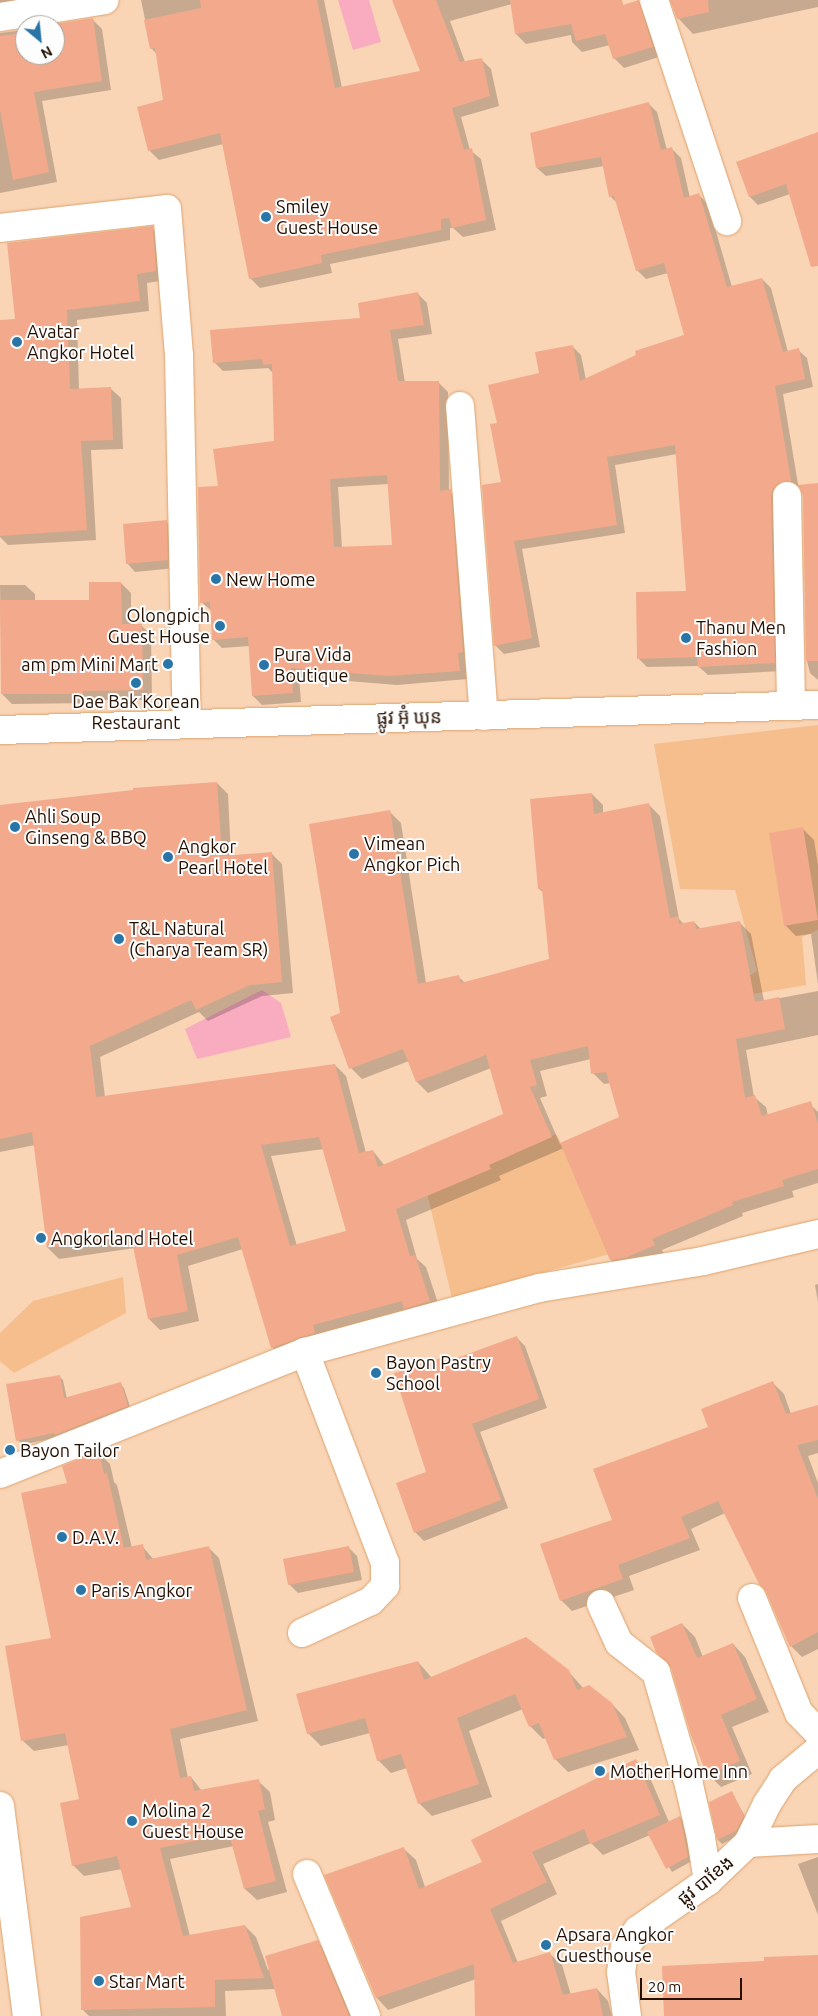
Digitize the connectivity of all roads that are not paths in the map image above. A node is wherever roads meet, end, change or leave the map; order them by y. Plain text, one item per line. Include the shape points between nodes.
1 (104, 0) edge
2 (654, 0) edge
3 (0, 17) edge
4 (727, 221) dead end
5 (0, 228) edge
6 (460, 406) dead end
7 (787, 496) dead end
8 (818, 705) edge
9 (791, 706) junction
10 (484, 716) junction
11 (187, 723) junction
12 (0, 730) edge
13 (818, 1234) edge
14 (304, 1352) junction
15 (0, 1474) edge
16 (752, 1598) dead end
17 (601, 1604) dead end
18 (302, 1633) dead end
19 (818, 1732) edge
20 (818, 1750) edge
21 (0, 1806) edge
22 (818, 1839) edge
23 (748, 1843) junction
24 (307, 1874) dead end
25 (708, 1881) junction
26 (27, 2016) edge
27 (366, 2016) edge
28 (627, 2016) edge

1 - 3 street
2 - 4 street
5 - 11 street via 167,209 179,354
6 - 10 street
7 - 9 street
8 - 9 street, ផ្លូវ អ៊ុំ ឃុន
9 - 10 street, ផ្លូវ អ៊ុំ ឃុន
10 - 11 street, ផ្លូវ អ៊ុំ ឃុន
11 - 12 street, ផ្លូវ អ៊ុំ ឃុន
13 - 14 street via 703,1261 539,1288
14 - 15 street
14 - 18 street via 384,1563 384,1586 371,1601
16 - 19 street via 799,1713
17 - 25 street via 620,1643 656,1672 689,1785
20 - 23 street, ផ្លូវ បាខែង via 783,1779
21 - 26 street
22 - 23 street
23 - 25 street, ផ្លូវ បាខែង
24 - 27 street
25 - 28 street, ផ្លូវ បាខែង via 638,1930 625,1947 622,1972

